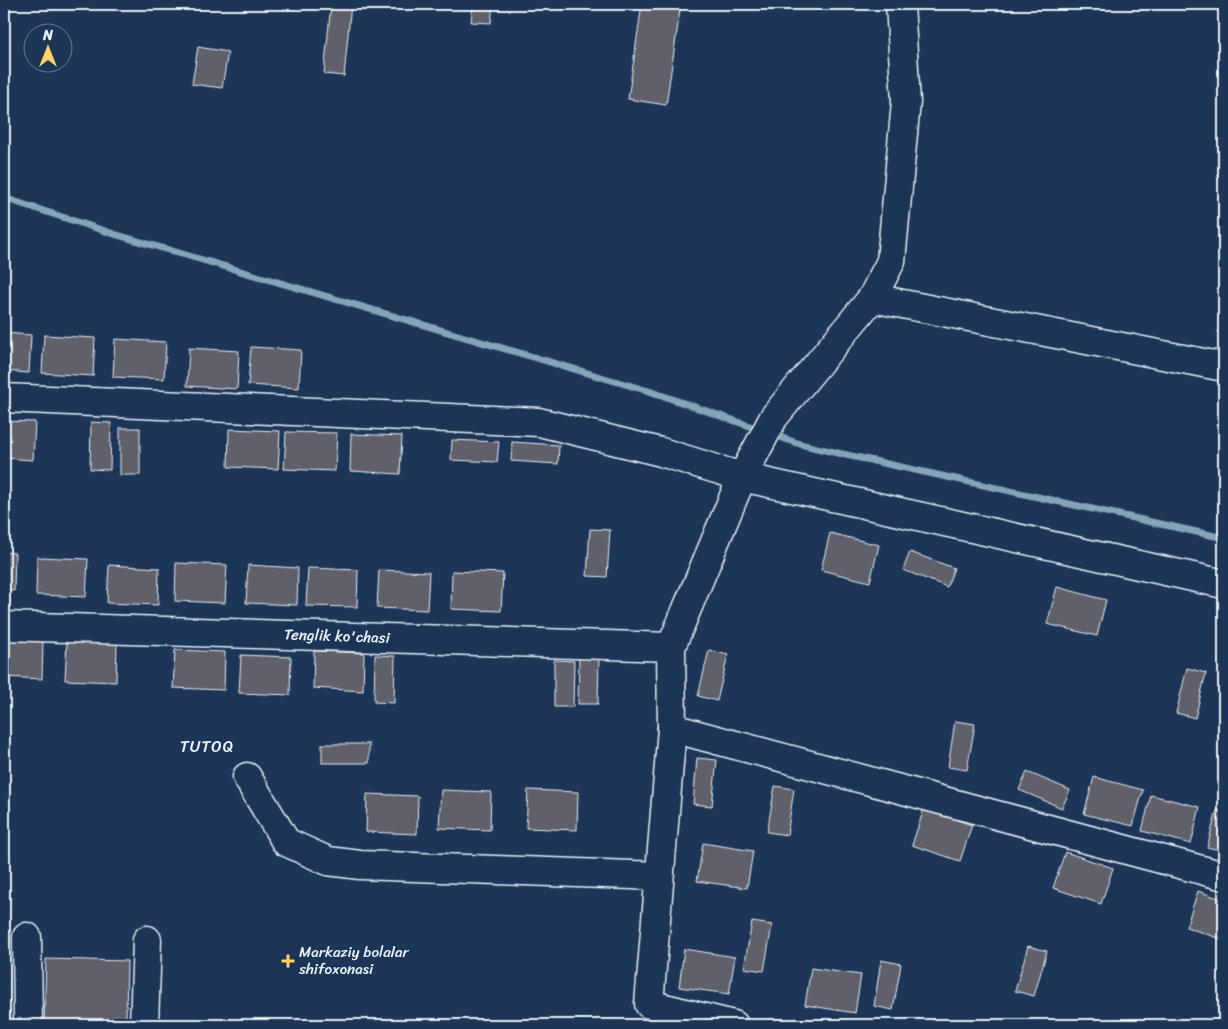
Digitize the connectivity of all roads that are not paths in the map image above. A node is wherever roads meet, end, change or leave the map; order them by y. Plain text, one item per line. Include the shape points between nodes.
1 (900, 4) edge
2 (872, 298) junction
3 (1224, 367) edge
4 (4, 398) edge
5 (747, 467) junction
6 (1224, 584) edge
7 (4, 626) edge
8 (671, 647) junction
9 (672, 728) junction
10 (247, 777) dead end
11 (659, 876) junction
12 (1224, 876) edge
13 (27, 938) dead end
14 (148, 940) dead end
15 (28, 1025) edge
16 (144, 1025) edge
17 (734, 1025) edge

1 - 2 street via 906,102 891,261
2 - 3 street
2 - 5 street via 774,417
4 - 5 street via 538,422 661,452
5 - 6 street
5 - 8 street
7 - 8 street, Tenglik ko'chasi
8 - 9 street
9 - 11 street
9 - 12 street
10 - 11 street via 286,842 328,861 360,865
11 - 17 street via 648,1004
13 - 15 street
14 - 16 street

